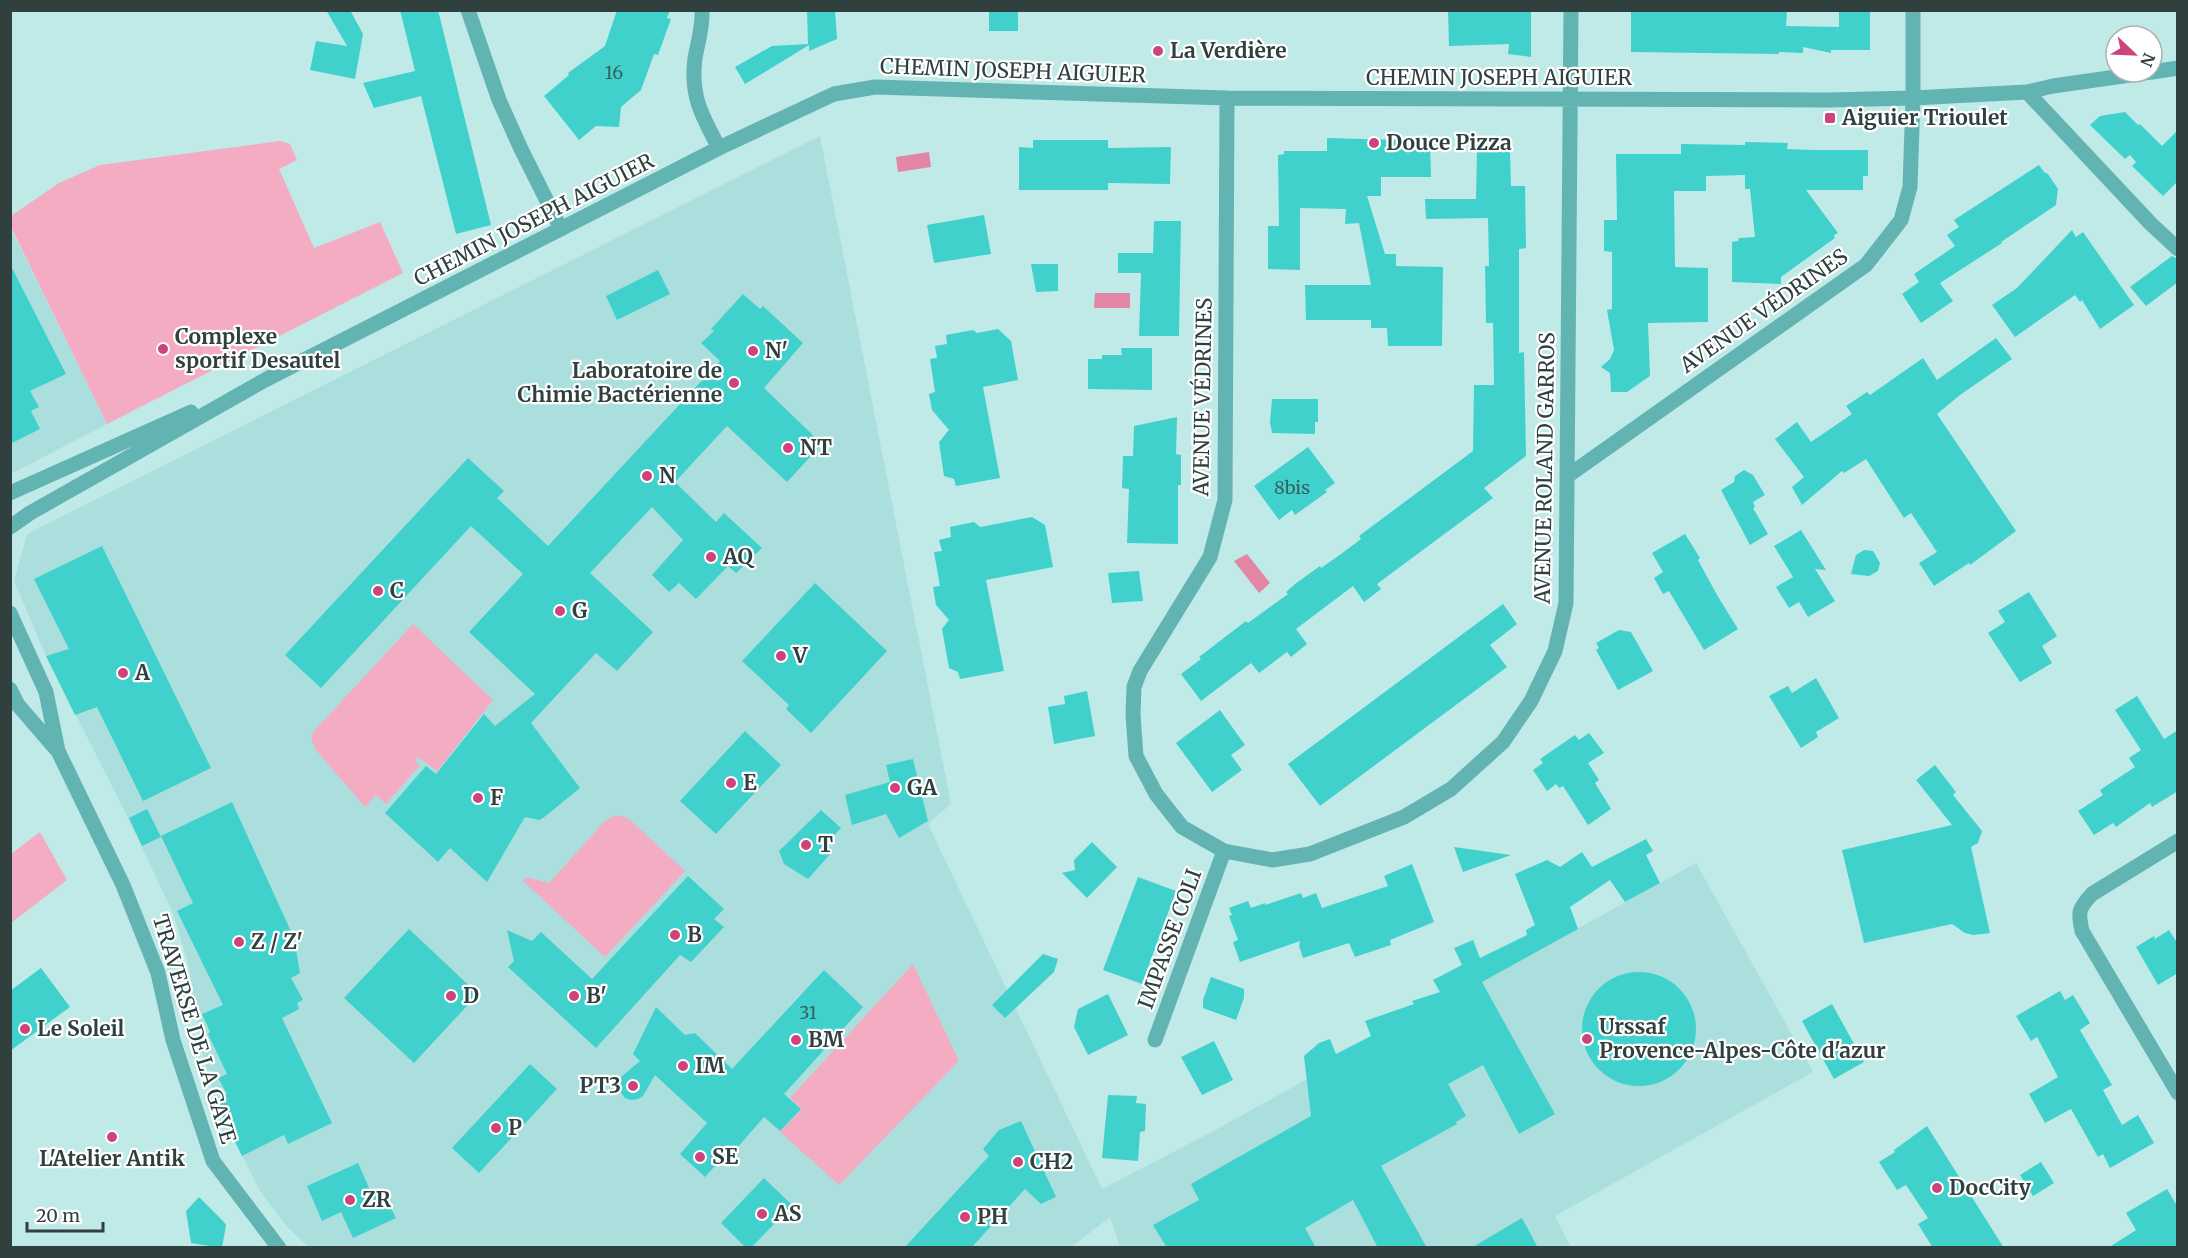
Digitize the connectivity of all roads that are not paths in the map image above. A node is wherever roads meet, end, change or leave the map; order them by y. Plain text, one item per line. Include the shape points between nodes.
1 (468, 10) edge
2 (702, 10) edge
3 (1571, 10) edge
4 (1913, 10) edge
5 (2104, 79) edge
6 (2027, 92) junction
7 (1227, 98) junction
8 (1570, 98) junction
9 (1914, 98) junction
10 (719, 148) junction
11 (561, 229) junction
12 (2178, 249) edge
13 (265, 380) junction
14 (1569, 475) junction
15 (10, 493) edge
16 (10, 526) edge
17 (10, 613) edge
18 (10, 689) edge
19 (58, 751) junction
20 (2178, 841) edge
21 (1224, 851) junction
22 (1155, 1040) dead end
23 (2178, 1093) edge
24 (276, 1246) edge

1 - 11 street via 499,100
2 - 10 street via 695,87 699,110
3 - 8 street, AVENUE ROLAND GARROS
4 - 9 street, AVENUE VÉDRINES
5 - 6 street, CHEMIN JOSEPH AIGUIER
6 - 9 street, CHEMIN JOSEPH AIGUIER
6 - 12 street
7 - 8 street, CHEMIN JOSEPH AIGUIER
7 - 10 street, CHEMIN JOSEPH AIGUIER via 875,87 834,94
7 - 21 street, AVENUE VÉDRINES via 1225,500 1210,557 1140,671 1134,687 1133,715 1136,756 1156,794 1182,827
8 - 9 street, CHEMIN JOSEPH AIGUIER
8 - 14 street, AVENUE ROLAND GARROS
9 - 14 street, AVENUE VÉDRINES via 1910,187 1901,220 1866,265
10 - 11 street, CHEMIN JOSEPH AIGUIER
11 - 13 street, CHEMIN JOSEPH AIGUIER
13 - 15 street, CHEMIN JOSEPH AIGUIER
13 - 16 street, CHEMIN JOSEPH AIGUIER
14 - 21 street, AVENUE ROLAND GARROS via 1566,603 1555,651 1532,701 1503,742 1451,789 1404,817 1310,854 1272,860
17 - 19 street, TRAVERSE DE LA GAYE via 46,692
18 - 19 street, TRAVERSE DE LA GAYE via 18,705
19 - 24 street, TRAVERSE DE LA GAYE via 146,939 173,1040 213,1161
20 - 23 street via 2092,894 2081,906 2080,920 2082,931
21 - 22 street, IMPASSE COLI

